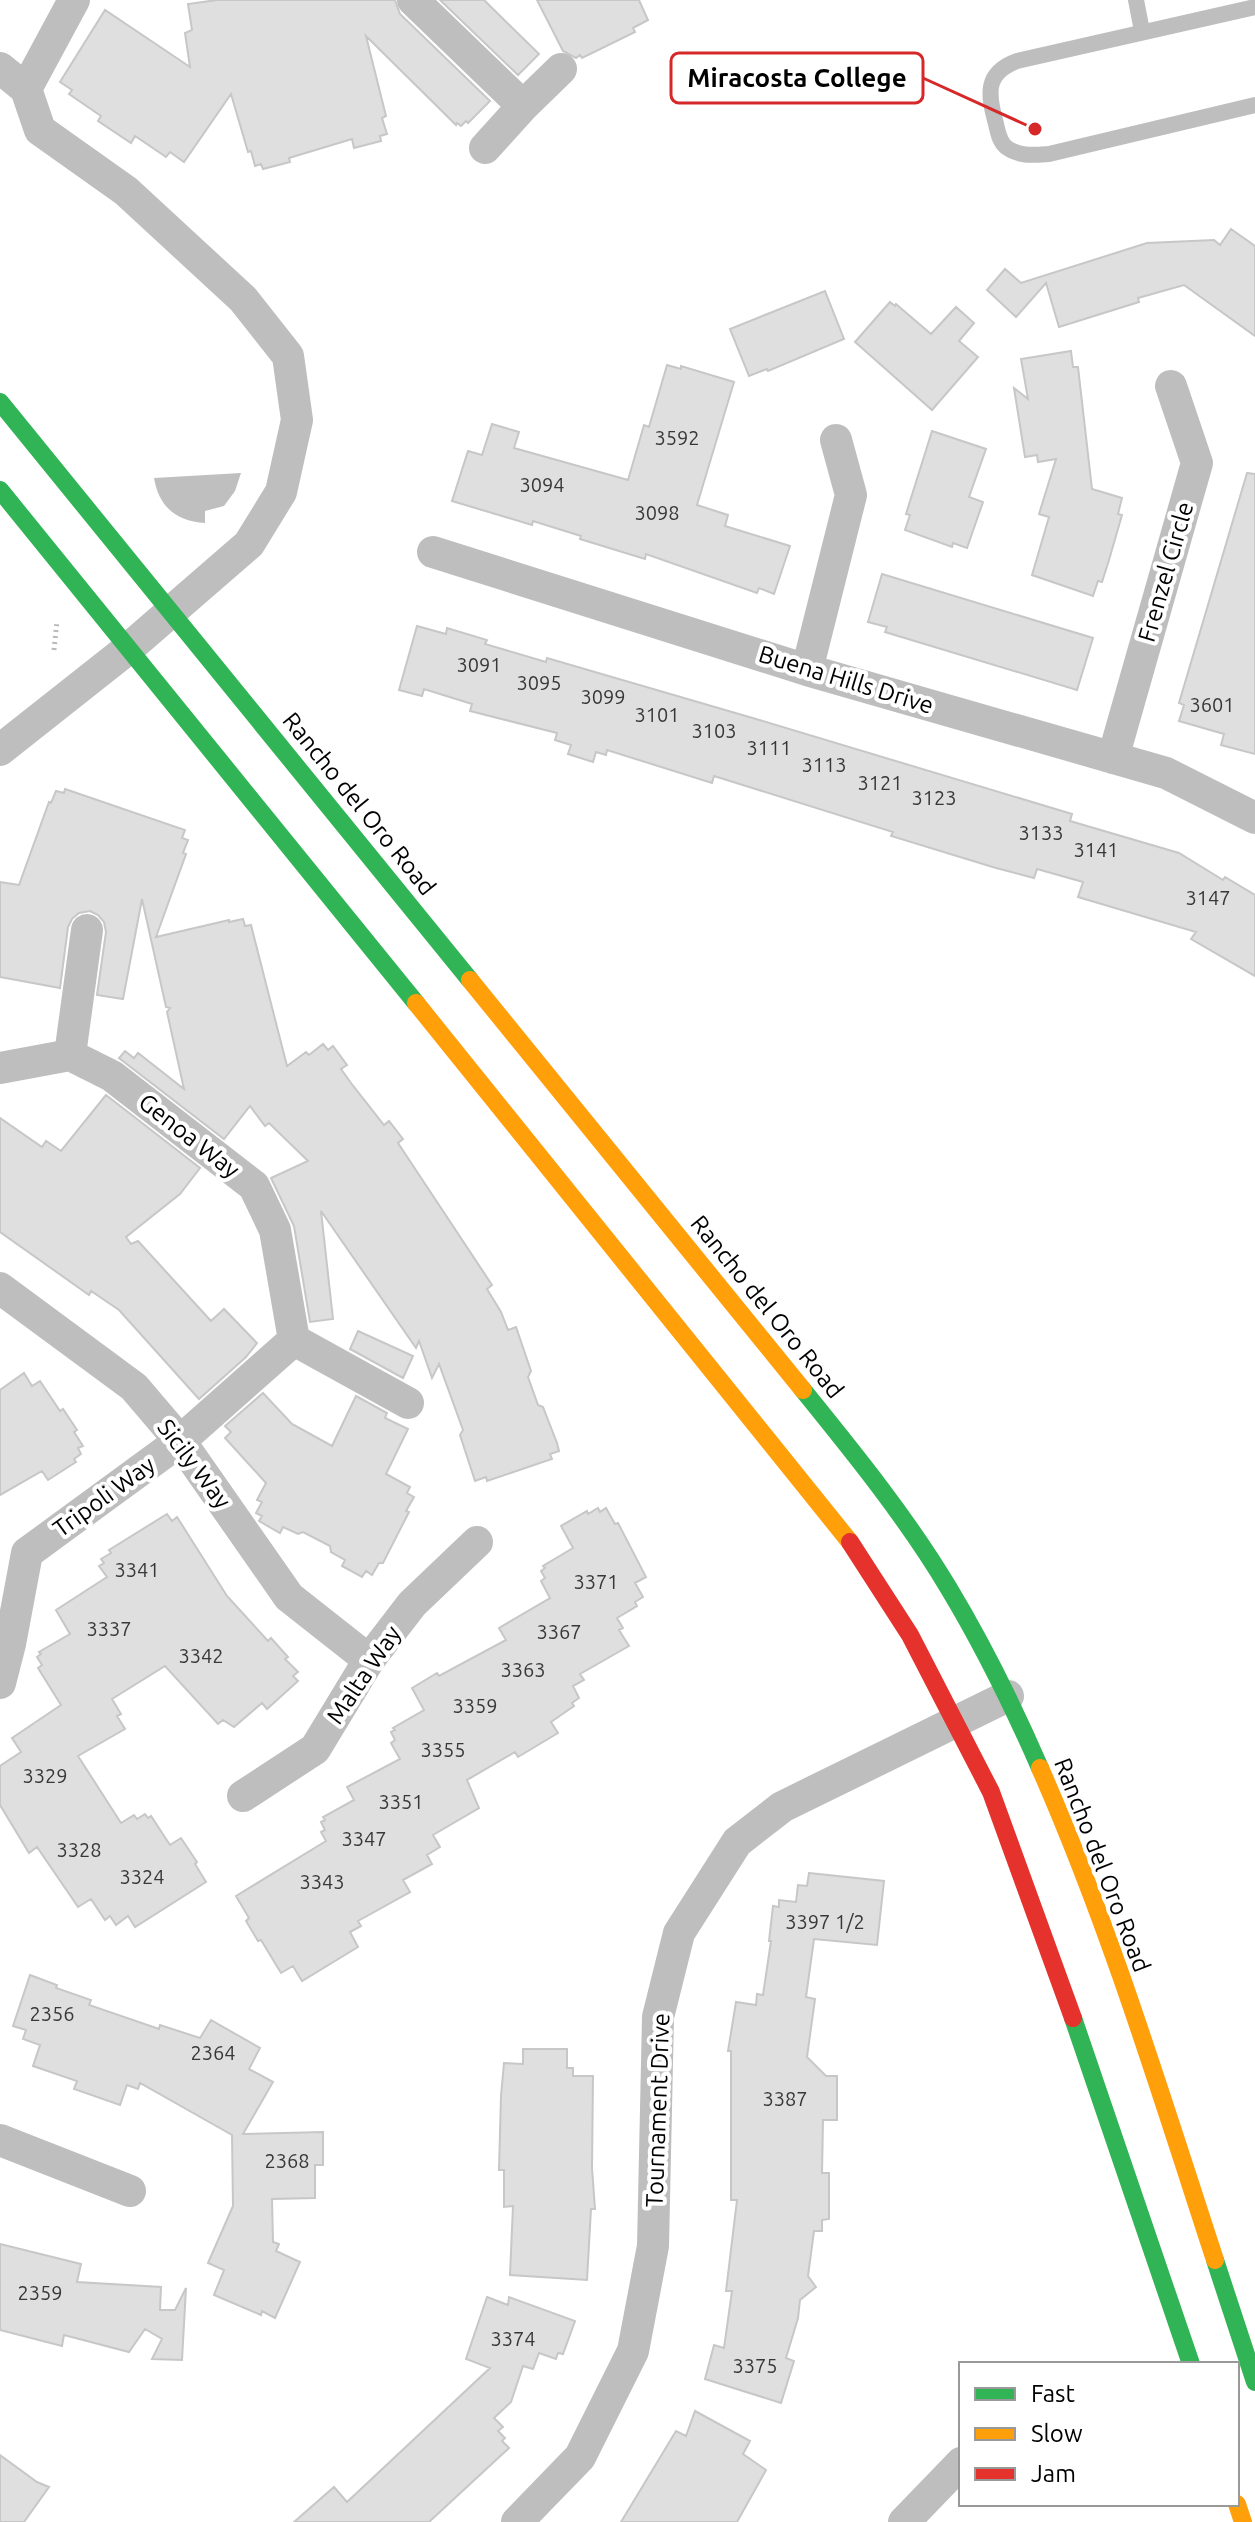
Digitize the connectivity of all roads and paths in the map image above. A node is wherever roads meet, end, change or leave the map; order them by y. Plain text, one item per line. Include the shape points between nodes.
1 (74, 0) edge
2 (413, 0) edge
3 (1136, 0) edge
4 (1255, 7) edge
5 (1142, 31) junction
6 (0, 68) edge
7 (561, 69) dead end
8 (26, 89) junction
9 (1255, 105) edge
10 (523, 106) junction
11 (485, 148) dead end
12 (1171, 386) dead end
13 (0, 402) edge
14 (836, 440) dead end
15 (0, 490) edge
16 (433, 552) dead end
17 (48, 610) dead end
18 (169, 611) junction
19 (129, 648) junction
20 (54, 650) dead end
21 (807, 670) junction
22 (0, 750) edge
23 (1113, 758) junction
24 (1255, 818) edge
25 (87, 930) dead end
26 (70, 1055) junction
27 (0, 1068) edge
28 (0, 1288) edge
29 (294, 1340) junction
30 (408, 1403) dead end
31 (180, 1441) junction
32 (477, 1542) dead end
33 (14, 1550) edge
34 (369, 1660) junction
35 (0, 1683) edge
36 (1008, 1696) junction
37 (956, 1723) junction
38 (243, 1796) dead end
39 (0, 2140) edge
40 (130, 2191) dead end
41 (1190, 2362) edge
42 (1255, 2382) edge
43 (959, 2465) edge
44 (517, 2522) edge
45 (904, 2522) edge

1 - 8 street
2 - 10 street
3 - 5 lane
4 - 5 lane
5 - 9 lane via 1008,64 989,88 1001,141 1017,153 1049,154
6 - 8 street
7 - 10 street
8 - 18 street via 40,130 126,191 243,299 288,356 297,420 281,492 249,544
10 - 11 street
12 - 23 street, Frenzel Circle via 1197,463
13 - 18 main road, Rancho del Oro Road
14 - 21 street via 851,495
15 - 19 main road
16 - 21 street, Buena Hills Drive
17 - 20 path via 58,622
18 - 19 street
18 - 36 main road, Rancho del Oro Road via 875,1479 948,1587
19 - 22 street
19 - 37 main road via 841,1528 910,1635
21 - 23 street, Buena Hills Drive
23 - 24 street, Buena Hills Drive via 1166,773
25 - 26 street
26 - 27 street
26 - 29 street, Genoa Way via 112,1076 254,1186 275,1230
28 - 31 street, Sicily Way via 134,1387
29 - 30 street
29 - 31 street
31 - 33 street, Tripoli Way
31 - 34 street, Sicily Way via 289,1597
32 - 34 street, Malta Way via 412,1604
33 - 35 street, Tripoli Way via 13,1632
34 - 38 street, Malta Way via 315,1749
36 - 37 street, Tournament Drive
36 - 42 main road, Rancho del Oro Road via 1071,1838
37 - 41 main road via 991,1792
37 - 44 street, Tournament Drive via 782,1807 737,1842 679,1933 658,2017 653,2246 633,2351 580,2457
39 - 40 street
43 - 45 street

